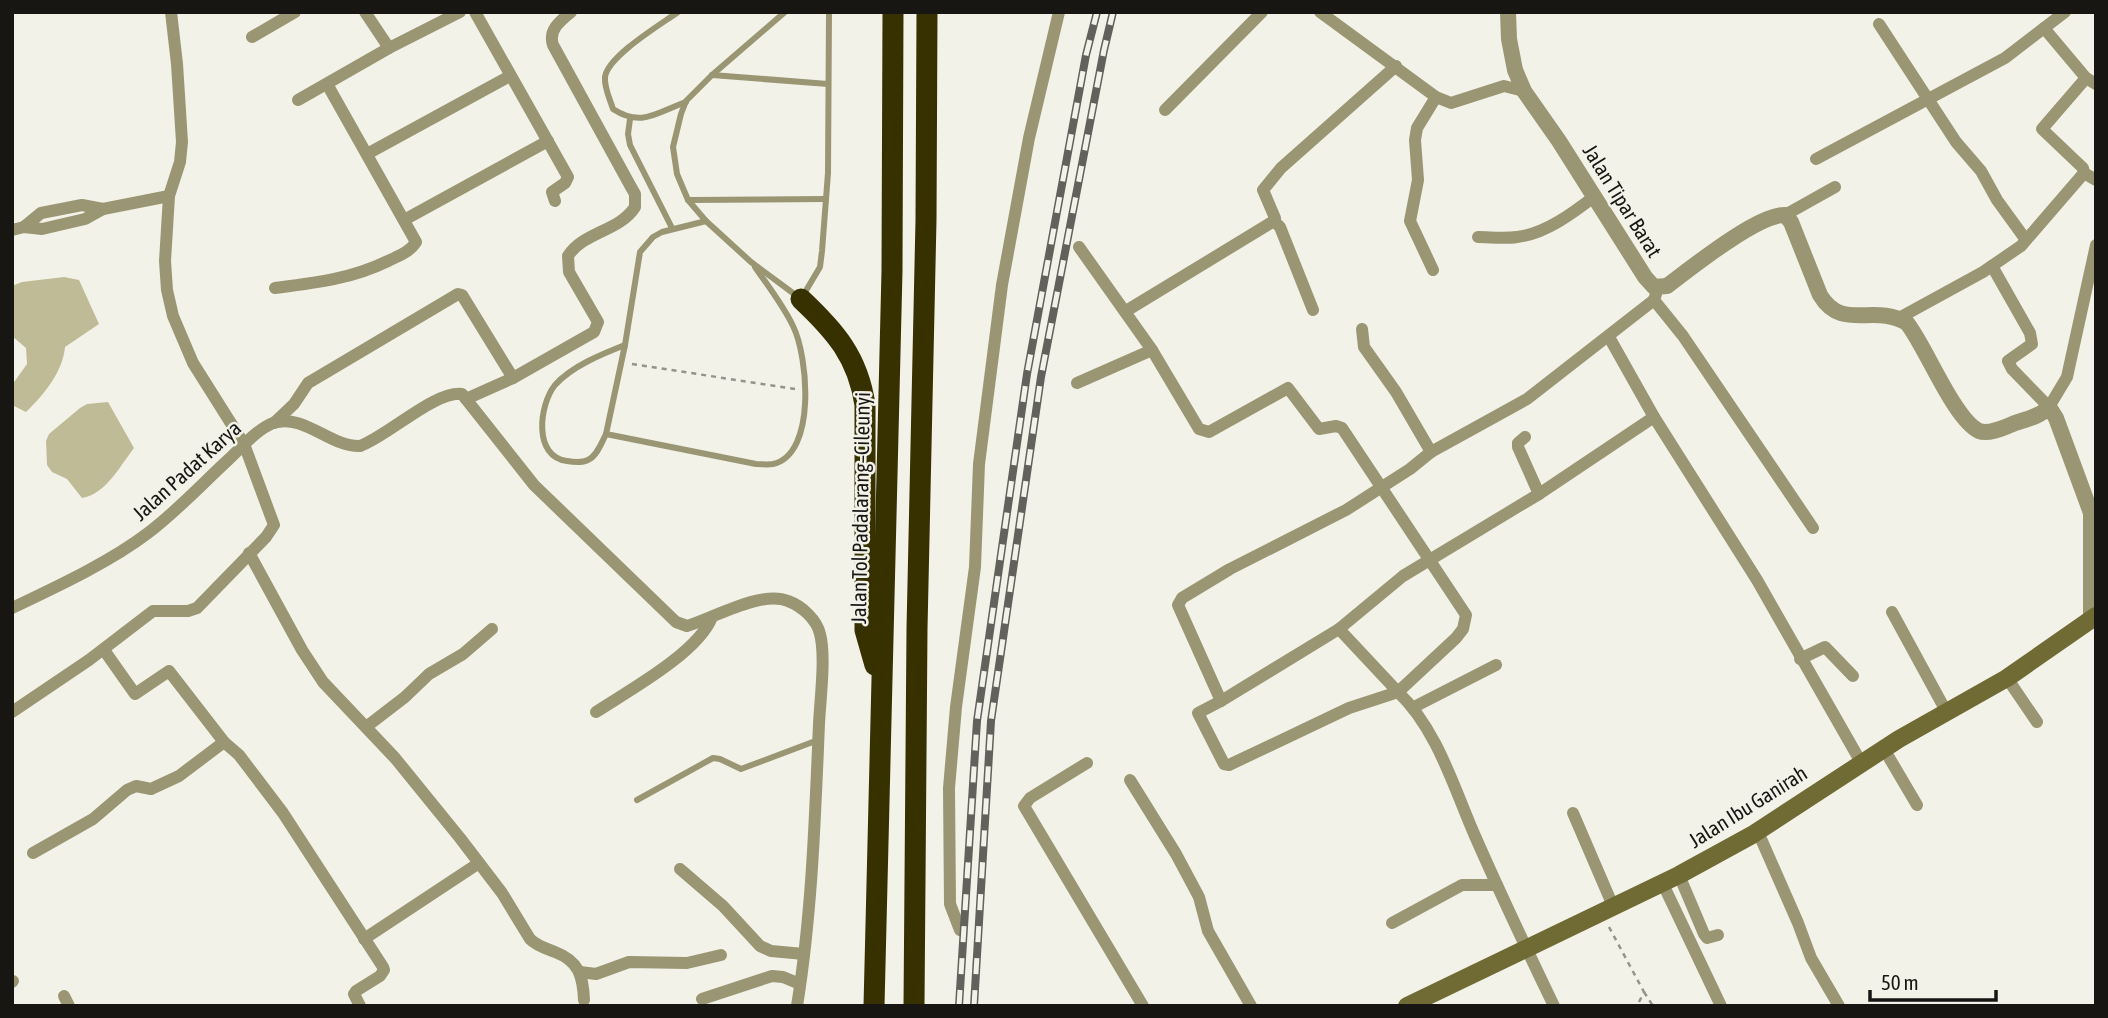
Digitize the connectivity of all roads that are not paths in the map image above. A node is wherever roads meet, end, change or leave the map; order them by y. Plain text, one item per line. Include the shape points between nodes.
1 (171, 12) edge
2 (295, 12) edge
3 (365, 12) edge
4 (460, 12) edge
5 (475, 12) edge
6 (571, 12) edge
7 (678, 12) edge
8 (785, 12) edge
9 (829, 12) edge
10 (893, 12) edge
11 (927, 12) edge
12 (1059, 12) edge
13 (1262, 12) edge
14 (1320, 12) edge
15 (1508, 12) edge
16 (2065, 12) edge
17 (1879, 24) dead end
18 (2044, 28) junction
19 (252, 37) dead end
20 (389, 48) junction
21 (1396, 66) junction
22 (712, 75) junction
23 (510, 76) junction
24 (2091, 81) edge
25 (327, 84) junction
26 (828, 84) junction
27 (1524, 91) junction
28 (1436, 97) junction
29 (1927, 99) junction
30 (298, 100) dead end
31 (687, 102) junction
32 (1165, 110) dead end
33 (630, 118) junction
34 (548, 141) junction
35 (367, 154) junction
36 (1816, 159) dead end
37 (2084, 173) junction
38 (2096, 180) edge
39 (1835, 187) dead end
40 (169, 195) junction
41 (1595, 196) junction
42 (826, 199) junction
43 (688, 200) junction
44 (555, 201) dead end
45 (1785, 215) junction
46 (404, 220) junction
47 (706, 221) junction
48 (1274, 221) junction
49 (18, 228) edge
50 (672, 228) junction
51 (1478, 237) dead end
52 (2026, 240) junction
53 (2096, 245) edge
54 (1079, 247) dead end
55 (751, 262) junction
56 (1992, 266) junction
57 (1433, 270) dead end
58 (275, 288) dead end
59 (1656, 294) junction
60 (801, 299) junction
61 (2082, 303) junction
62 (2096, 305) edge
63 (1313, 310) dead end
64 (1126, 312) junction
65 (1899, 318) junction
66 (1362, 329) dead end
67 (1609, 337) junction
68 (625, 345) junction
69 (1152, 350) junction
70 (513, 378) junction
71 (1077, 383) dead end
72 (466, 398) junction
73 (2049, 407) junction
74 (1654, 417) junction
75 (274, 423) junction
76 (606, 434) junction
77 (1525, 437) dead end
78 (244, 444) junction
79 (1431, 452) junction
80 (1381, 489) junction
81 (1539, 494) junction
82 (1813, 528) dead end
83 (249, 553) junction
84 (1431, 560) junction
85 (12, 608) edge
86 (1892, 612) dead end
87 (712, 617) junction
88 (2093, 618) edge
89 (492, 629) dead end
90 (1339, 629) junction
91 (104, 650) junction
92 (1800, 659) junction
93 (1496, 665) dead end
94 (1853, 676) dead end
95 (2007, 678) junction
96 (881, 687) junction
97 (1398, 692) junction
98 (1221, 701) junction
99 (1414, 707) junction
100 (1946, 711) junction
101 (12, 712) edge
102 (596, 712) dead end
103 (2037, 722) dead end
104 (366, 727) junction
105 (818, 740) junction
106 (224, 742) junction
107 (1884, 749) junction
108 (1087, 763) dead end
109 (1862, 764) junction
110 (1130, 780) dead end
111 (637, 800) dead end
112 (1917, 805) dead end
113 (1573, 813) dead end
114 (1758, 832) junction
115 (33, 853) dead end
116 (479, 863) junction
117 (680, 869) dead end
118 (1671, 879) junction
119 (1497, 885) junction
120 (1607, 909) junction
121 (1392, 923) dead end
122 (960, 930) dead end
123 (1718, 935) dead end
124 (364, 939) junction
125 (1527, 949) junction
126 (804, 954) junction
127 (721, 955) dead end
128 (580, 972) junction
129 (800, 984) junction
130 (702, 999) dead end
131 (584, 1000) dead end
132 (360, 1006) edge
133 (797, 1006) edge
134 (874, 1006) edge
135 (914, 1006) edge
136 (1143, 1006) edge
137 (1251, 1006) edge
138 (1406, 1006) edge
139 (1554, 1006) edge
140 (1721, 1006) edge
141 (1839, 1006) edge

1 - 40 street via 181,142
2 - 19 street
3 - 20 street
4 - 20 street
5 - 23 street
6 - 70 street via 552,32 553,45 635,194 635,207 568,256 569,272 598,322 594,332
7 - 33 lane via 613,61 605,75 613,109
8 - 22 lane
9 - 26 lane
10 - 96 highway, Jalan Tol Padalarang–Cileunyi via 892,271
11 - 135 highway
12 - 122 street via 1029,138 1002,285 979,464 975,567 949,788 950,904
13 - 32 street
14 - 21 street
15 - 27 street, Jalan Tipar Barat via 1515,69
16 - 18 street
17 - 29 street
18 - 24 street
18 - 29 street via 2005,58
20 - 25 street
21 - 28 street
21 - 48 street via 1265,185
22 - 26 lane
22 - 31 lane
23 - 34 street
23 - 35 street
24 - 37 street via 2042,129
25 - 30 street
25 - 35 street
26 - 42 lane
27 - 28 street via 1504,86 1451,103
27 - 41 street, Jalan Tipar Barat
28 - 57 street via 1417,128 1418,180 1410,221
29 - 36 street
29 - 52 street
31 - 33 lane via 650,117
31 - 43 lane via 673,147 677,174
33 - 50 lane via 630,145
34 - 44 street via 568,177 552,192
34 - 46 street
35 - 46 street
37 - 38 street
37 - 52 street
39 - 45 street
40 - 49 street via 103,209 82,205 41,213
40 - 78 street via 165,261 173,316 192,363
41 - 51 street via 1571,214 1527,235
41 - 59 street, Jalan Tipar Barat
42 - 43 lane
42 - 60 lane via 820,267
43 - 47 lane
45 - 59 street, Jalan Tipar Barat via 1756,224
45 - 65 street via 1831,311
46 - 58 street via 416,243 394,258 351,277
47 - 50 lane
47 - 55 lane
48 - 63 street
48 - 64 street
50 - 68 lane via 653,237 640,252
52 - 56 street
53 - 61 street
54 - 64 street
55 - 60 lane
55 - 76 lane via 794,327 803,354 806,391 799,438 790,453 774,464 756,464
56 - 65 street
56 - 73 street via 2032,344 2008,361
59 - 67 street
59 - 82 street
60 - 96 highway via 847,349 862,385 865,630
61 - 62 street
61 - 73 street via 2067,377
64 - 69 street
65 - 73 street via 1912,329 1959,411 1978,430 2013,424
66 - 79 street via 1364,347
67 - 74 street
67 - 79 street via 1527,399
68 - 76 lane
68 - 76 lane via 566,376 549,395 544,413 544,444 561,460 589,460
69 - 71 street
69 - 80 street via 1203,432 1289,388 1318,429 1342,428
70 - 72 street
70 - 75 street via 463,295 458,294 308,383
72 - 75 street, Jalan Padat Karya via 455,394 436,401 360,446 299,424
72 - 87 street via 534,485 676,622 687,626
73 - 88 street via 2091,513
74 - 81 street
74 - 92 street via 1757,580
75 - 78 street, Jalan Padat Karya
77 - 81 street via 1518,447
78 - 83 street via 274,525
78 - 85 street, Jalan Padat Karya via 148,533
79 - 80 street
80 - 84 street
80 - 98 street via 1182,598 1178,606
81 - 84 street
83 - 91 street via 197,608 153,611
83 - 104 street via 323,682
84 - 90 street via 1403,576
84 - 97 street via 1466,621 1456,639
86 - 100 street
87 - 102 street via 693,645
87 - 105 street via 772,597 798,606 813,619 820,634
88 - 95 main road, Jalan Ibu Ganirah
89 - 104 street
90 - 97 street
90 - 98 street
91 - 101 street
91 - 106 street via 135,694 169,671
92 - 94 street via 1825,647
92 - 109 street
93 - 99 street
95 - 100 main road, Jalan Ibu Ganirah
95 - 103 street
96 - 134 highway, Jalan Tol Padalarang–Cileunyi
97 - 98 street via 1349,708 1227,765 1197,715
97 - 99 street
99 - 119 street
100 - 107 main road, Jalan Ibu Ganirah
104 - 116 street
105 - 111 lane via 741,769 713,758
105 - 126 street
106 - 115 street via 179,776 151,789 136,786 127,790 93,818
106 - 124 street via 283,813
107 - 109 main road, Jalan Ibu Ganirah
107 - 112 street
108 - 136 street via 1024,806
109 - 114 main road, Jalan Ibu Ganirah
110 - 137 street via 1176,854 1199,897 1208,931
113 - 120 street
114 - 118 main road, Jalan Ibu Ganirah
114 - 141 street via 1811,958
116 - 124 street
116 - 128 street via 530,939 561,954
117 - 126 street via 760,946
118 - 120 main road, Jalan Ibu Ganirah
118 - 123 street via 1707,938
118 - 140 street
119 - 121 street via 1462,885
119 - 125 street
120 - 125 main road, Jalan Ibu Ganirah
124 - 132 street via 384,970 356,991
125 - 138 main road, Jalan Ibu Ganirah
125 - 139 street
126 - 129 street
127 - 128 street via 687,963 629,962 596,974
128 - 131 street
129 - 130 street via 772,976
129 - 133 street

